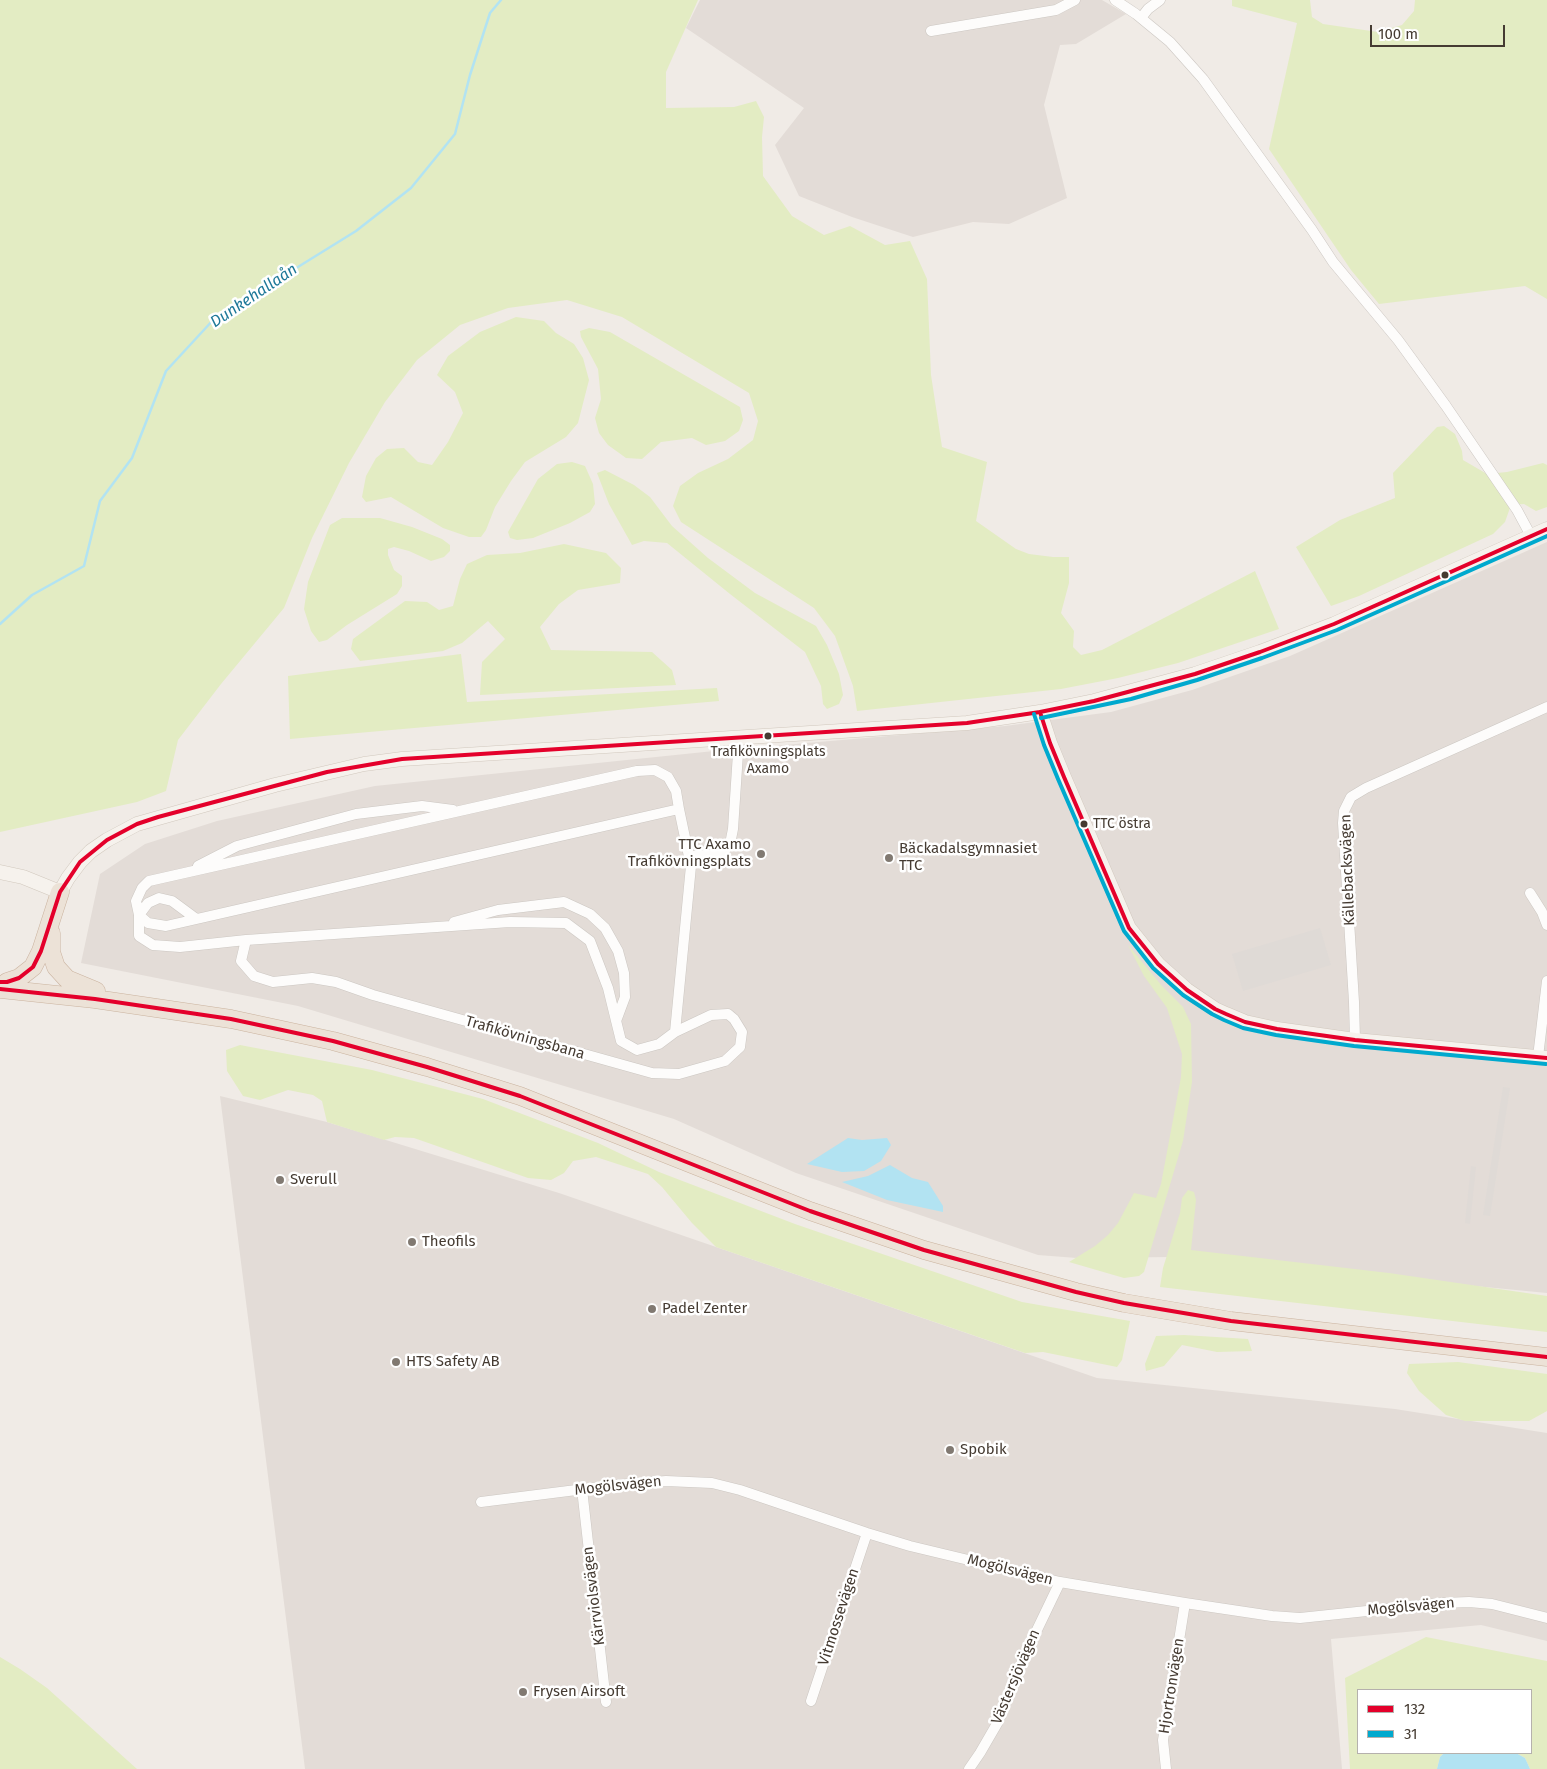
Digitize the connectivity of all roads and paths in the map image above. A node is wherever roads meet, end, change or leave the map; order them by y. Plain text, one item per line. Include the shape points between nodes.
1 (1075, 0) edge
2 (1115, 0) edge
3 (1160, 0) edge
4 (1142, 18) junction
5 (931, 31) dead end
6 (1547, 529) edge
7 (1531, 536) junction
8 (1547, 707) edge
9 (1040, 712) junction
10 (739, 738) junction
11 (679, 809) junction
12 (462, 810) junction
13 (689, 856) junction
14 (0, 872) edge
15 (184, 873) junction
16 (60, 892) junction
17 (1530, 893) dead end
18 (139, 915) junction
19 (195, 918) junction
20 (51, 922) junction
21 (1547, 925) edge
22 (432, 928) junction
23 (246, 940) junction
24 (1547, 981) edge
25 (2, 984) edge
26 (96, 991) junction
27 (616, 1022) junction
28 (675, 1032) junction
29 (1355, 1040) junction
30 (1543, 1057) edge
31 (1547, 1348) edge
32 (1547, 1357) edge
33 (582, 1490) junction
34 (481, 1502) dead end
35 (867, 1533) junction
36 (1060, 1582) junction
37 (1185, 1603) junction
38 (1547, 1618) edge
39 (812, 1701) dead end
40 (606, 1702) dead end
41 (969, 1769) edge
42 (1166, 1769) edge

1 - 5 street via 1056,10
2 - 4 street
3 - 4 street
4 - 7 street via 1170,42 1203,79 1333,262 1441,398
6 - 7 street
7 - 9 street via 1334,624 1260,652 1128,693
8 - 29 street, Källebacksvägen via 1351,797 1344,811 1343,823
9 - 10 street via 967,723
9 - 29 street via 1064,778 1129,928 1158,964 1215,1009 1241,1020 1277,1029
10 - 13 street via 730,844 722,854
10 - 16 street via 402,759 328,772 137,824 91,851
11 - 12 street, Trafikövningsbana via 676,791 668,776 655,770 637,771
11 - 13 street, Trafikövningsbana
11 - 19 street
12 - 15 street, Trafikövningsbana
12 - 15 street, Trafikövningsbana via 422,806 356,814 237,846
13 - 28 street, Trafikövningsbana via 691,866
14 - 16 street via 23,877
15 - 18 street, Trafikövningsbana via 149,881 136,902
16 - 20 highway
17 - 21 street
18 - 19 street via 148,923 166,926
18 - 19 street via 148,903 159,898 172,901
18 - 23 street, Trafikövningsbana via 139,936 153,945 180,947
20 - 25 highway via 32,967 19,978
20 - 26 highway via 51,952 56,967 67,979
22 - 23 street, Trafikövningsbana
22 - 27 street, Trafikövningsbana via 510,922 566,923 590,941 608,988
22 - 27 street, Trafikövningsbana via 498,910 564,902 590,914 605,928 618,951 624,973 625,997
23 - 28 street, Trafikövningsbana via 241,961 254,976 273,982 312,978 336,982 652,1074 679,1074 725,1061 740,1047 742,1032 728,1014 711,1015
24 - 30 street
25 - 26 highway
25 - 32 highway via 230,1020 333,1041 427,1067 520,1096 810,1211 924,1250 1076,1292 1231,1321
26 - 31 highway via 232,1012 334,1034 430,1060 522,1089 869,1224 1051,1277 1233,1313
27 - 28 street, Trafikövningsbana via 621,1041 637,1050 659,1044
29 - 30 street
33 - 34 street, Mogölsvägen
33 - 35 street, Mogölsvägen via 666,1481 712,1483
33 - 40 street, Kärrviolsvägen
35 - 36 street, Mogölsvägen
35 - 39 street, Vitmossevägen
36 - 37 street, Mogölsvägen
36 - 41 street, Västersjövägen via 1023,1659 998,1722
37 - 38 street, Mogölsvägen via 1300,1618 1469,1602 1492,1604
37 - 42 street, Hjortronvägen via 1163,1740

